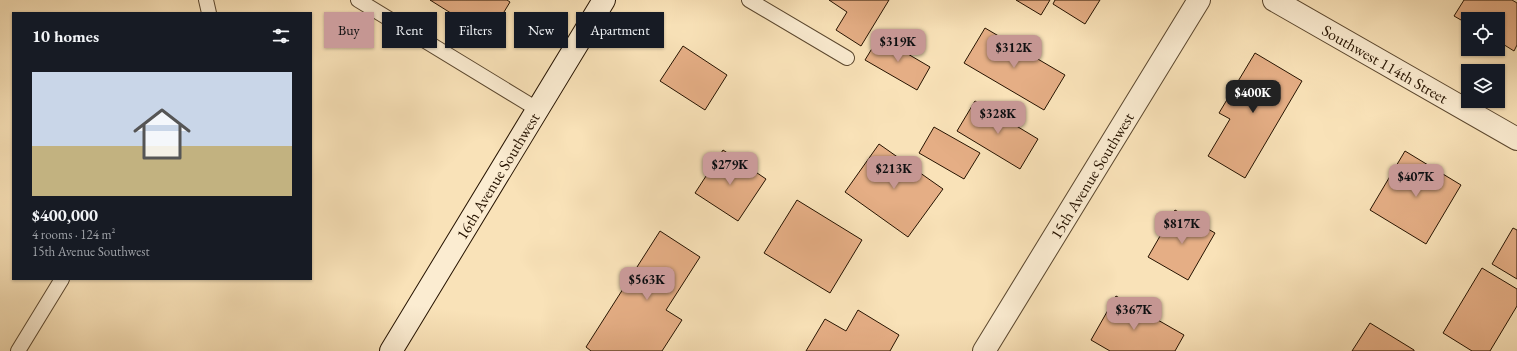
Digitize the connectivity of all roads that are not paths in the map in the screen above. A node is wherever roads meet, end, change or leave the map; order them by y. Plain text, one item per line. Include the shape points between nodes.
1 (206, 0) edge
2 (358, 0) edge
3 (604, 0) edge
4 (749, 0) edge
5 (1199, 0) edge
6 (1274, 0) edge
7 (209, 12) edge
8 (847, 58) dead end
9 (537, 109) junction
10 (1517, 139) edge
11 (61, 280) edge
12 (18, 351) edge
13 (391, 351) edge
14 (984, 351) edge

1 - 7 lane
2 - 9 lane
3 - 9 street, 16th Avenue Southwest
4 - 8 lane
5 - 14 street, 15th Avenue Southwest
6 - 10 street, Southwest 114th Street
9 - 13 street, 16th Avenue Southwest
11 - 12 lane

